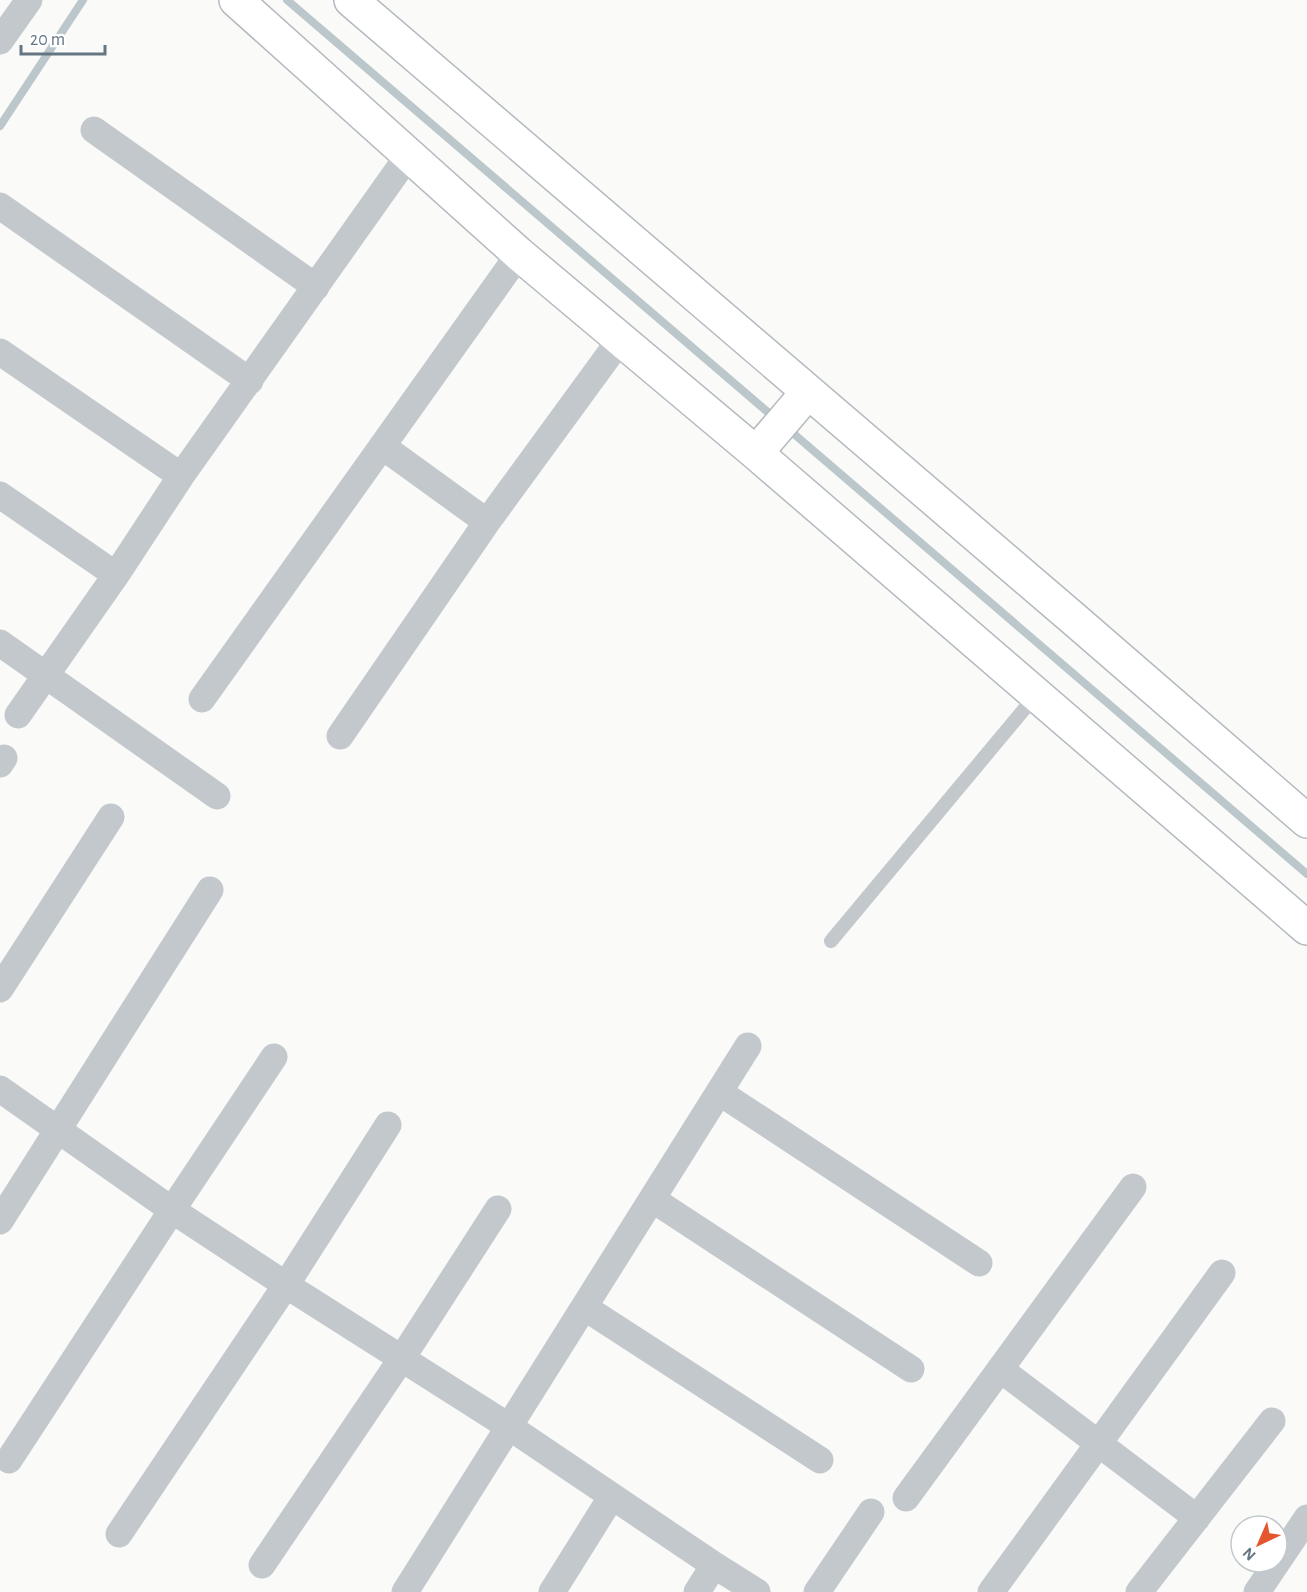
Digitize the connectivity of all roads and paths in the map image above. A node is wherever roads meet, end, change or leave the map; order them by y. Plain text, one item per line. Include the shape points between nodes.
1 (29, 0) edge
2 (236, 0) edge
3 (351, 0) edge
4 (0, 40) edge
5 (94, 130) dead end
6 (408, 156) junction
7 (0, 206) edge
8 (519, 255) junction
9 (316, 286) junction
10 (620, 340) junction
11 (0, 352) edge
12 (250, 381) junction
13 (800, 402) junction
14 (763, 445) junction
15 (382, 447) junction
16 (181, 476) junction
17 (0, 495) edge
18 (487, 522) junction
19 (116, 575) junction
20 (0, 643) edge
21 (45, 675) junction
22 (1036, 695) junction
23 (202, 699) dead end
24 (18, 715) dead end
25 (340, 736) dead end
26 (217, 796) dead end
27 (111, 817) dead end
28 (1307, 821) edge
29 (210, 891) dead end
30 (1307, 928) edge
31 (831, 941) dead end
32 (0, 989) edge
33 (748, 1046) dead end
34 (274, 1057) dead end
35 (0, 1089) edge
36 (719, 1092) junction
37 (388, 1125) dead end
38 (58, 1130) junction
39 (1133, 1187) dead end
40 (652, 1199) junction
41 (498, 1209) dead end
42 (172, 1210) junction
43 (0, 1221) edge
44 (979, 1263) dead end
45 (1222, 1274) dead end
46 (286, 1285) junction
47 (584, 1307) junction
48 (402, 1358) junction
49 (911, 1369) dead end
50 (1000, 1369) junction
51 (1272, 1421) dead end
52 (508, 1426) junction
53 (1099, 1443) junction
54 (9, 1460) dead end
55 (820, 1460) dead end
56 (612, 1496) junction
57 (906, 1498) dead end
58 (871, 1512) dead end
59 (1197, 1518) junction
60 (1307, 1518) edge
61 (119, 1534) dead end
62 (714, 1565) junction
63 (262, 1566) dead end
64 (405, 1592) edge
65 (552, 1592) edge
66 (698, 1592) edge
67 (757, 1592) edge
68 (817, 1592) edge
69 (991, 1592) edge
70 (1139, 1592) edge
71 (1257, 1592) edge

1 - 4 street
2 - 6 street
3 - 13 street
5 - 9 street
6 - 8 street
6 - 9 street
7 - 12 street
8 - 10 street
8 - 15 street
9 - 12 street
10 - 14 street
10 - 18 street
11 - 16 street
12 - 16 street
13 - 14 street
13 - 28 street
14 - 22 street
15 - 18 street
15 - 23 street
16 - 19 street
17 - 19 street
18 - 25 street
19 - 21 street
20 - 21 street
21 - 24 street
21 - 26 street
22 - 30 street
22 - 31 lane
27 - 32 street
29 - 38 street
33 - 36 street
34 - 42 street
35 - 38 street
36 - 40 street
36 - 44 street
37 - 46 street
38 - 42 street
38 - 43 street
39 - 50 street
40 - 47 street
40 - 49 street
41 - 48 street
42 - 46 street
42 - 54 street
45 - 53 street
46 - 48 street
46 - 61 street
47 - 52 street
47 - 55 street
48 - 52 street
48 - 63 street
50 - 53 street
50 - 57 street
51 - 59 street
52 - 56 street
52 - 64 street
53 - 59 street
53 - 69 street
56 - 62 street
56 - 65 street
58 - 68 street
59 - 70 street
60 - 71 street
62 - 66 street
62 - 67 street

